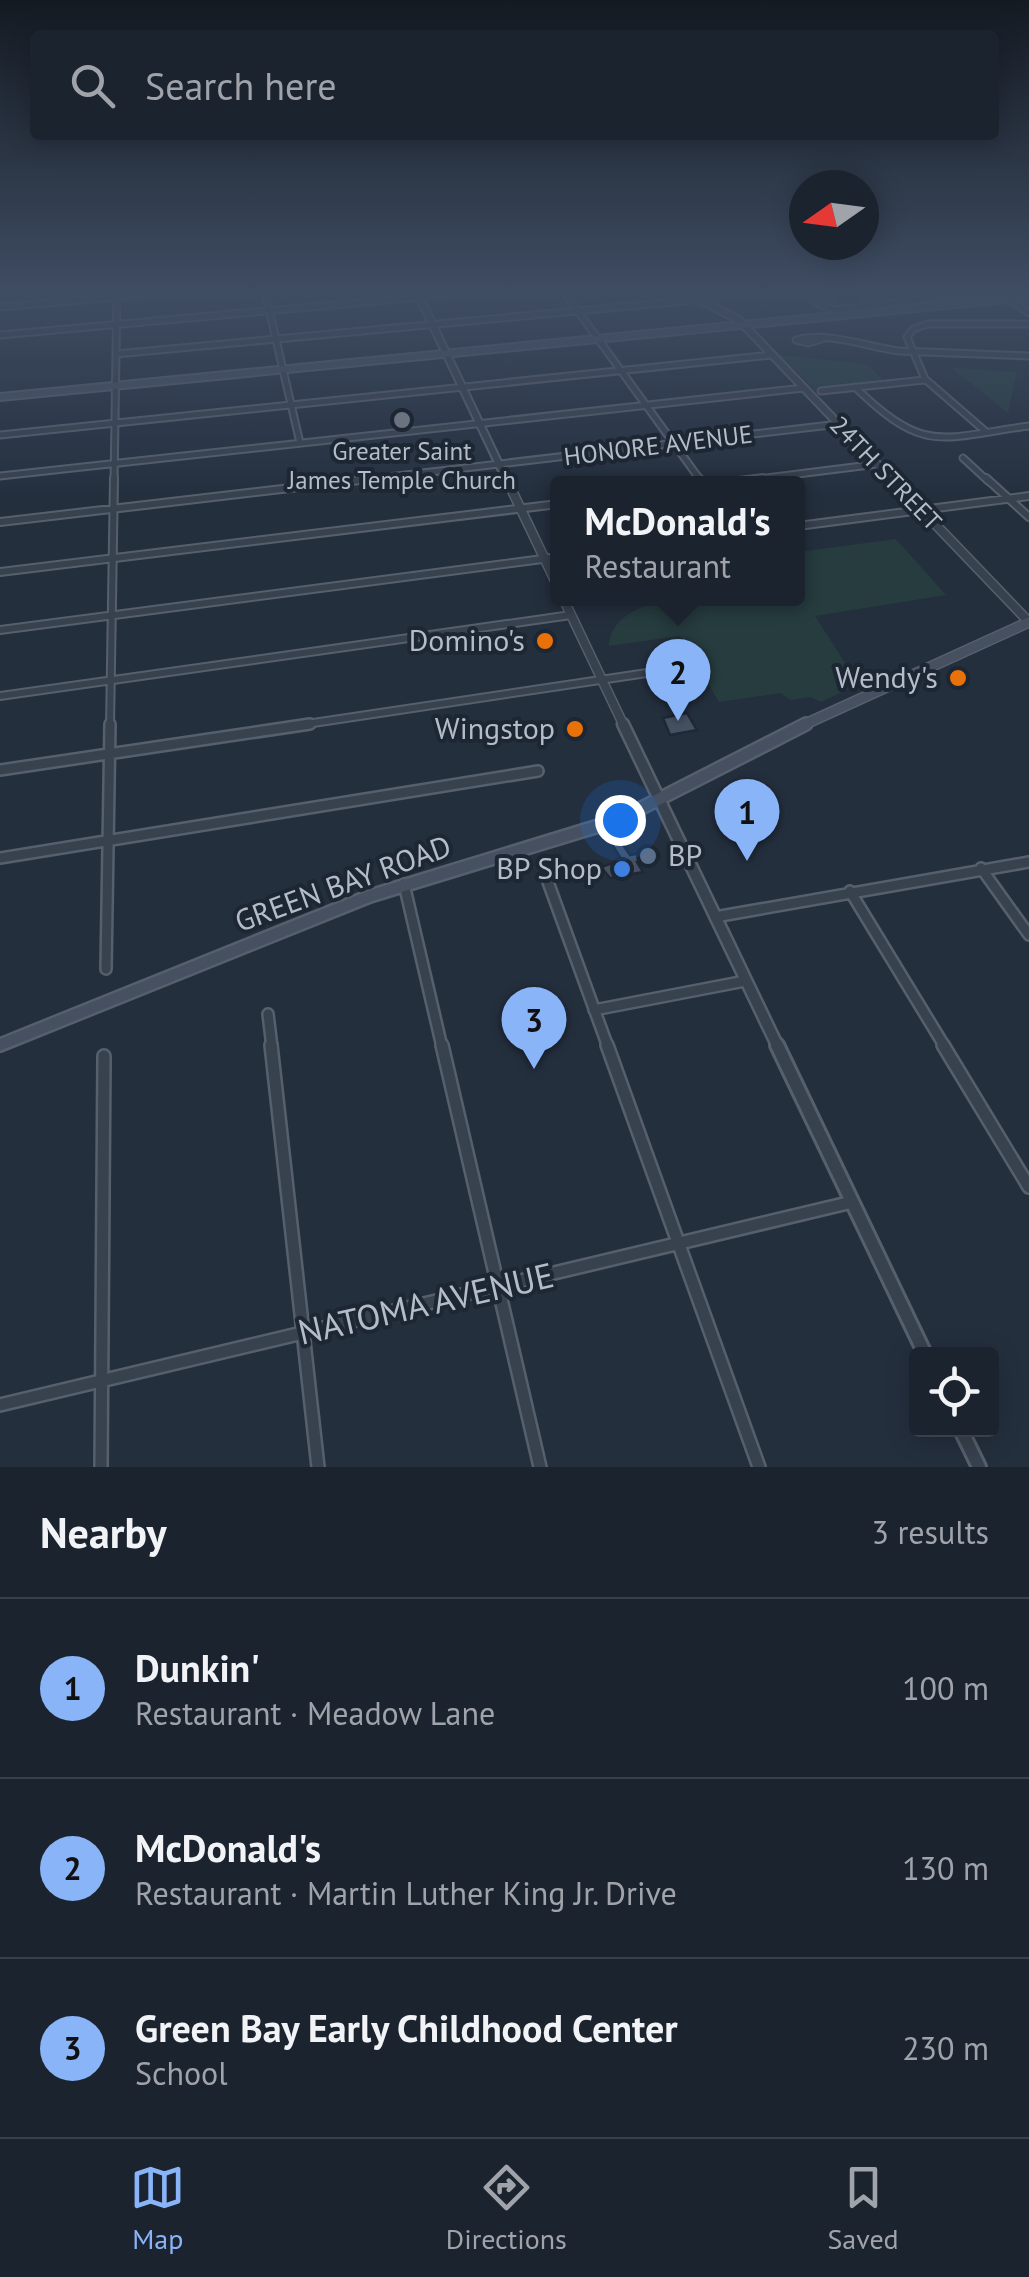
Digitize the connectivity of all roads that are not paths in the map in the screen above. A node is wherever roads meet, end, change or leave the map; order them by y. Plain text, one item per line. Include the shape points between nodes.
1 (116, 360) edge
2 (281, 360) edge
3 (380, 360) edge
4 (449, 360) edge
5 (614, 360) edge
6 (717, 360) edge
7 (777, 360) edge
8 (914, 360) edge
9 (283, 370) junction
10 (621, 370) junction
11 (924, 380) junction
12 (115, 386) junction
13 (462, 387) junction
14 (856, 387) junction
15 (804, 388) junction
16 (822, 391) dead end
17 (0, 397) edge
18 (291, 404) junction
19 (646, 405) junction
20 (114, 423) junction
21 (480, 423) junction
22 (839, 424) junction
23 (1029, 426) edge
24 (985, 431) junction
25 (0, 435) edge
26 (300, 443) junction
27 (674, 443) junction
28 (963, 458) dead end
29 (114, 464) junction
30 (499, 464) junction
31 (878, 464) junction
32 (0, 476) edge
33 (697, 476) edge
34 (785, 476) edge
35 (1029, 496) edge
36 (1008, 498) junction
37 (550, 505) edge
38 (113, 508) junction
39 (520, 508) junction
40 (921, 510) junction
41 (1029, 518) edge
42 (0, 522) edge
43 (805, 525) edge
44 (550, 558) edge
45 (112, 559) junction
46 (544, 559) junction
47 (550, 571) edge
48 (0, 572) edge
49 (567, 606) edge
50 (112, 615) junction
51 (571, 615) junction
52 (1029, 622) edge
53 (0, 630) edge
54 (687, 667) dead end
55 (110, 680) junction
56 (602, 680) junction
57 (0, 696) edge
58 (109, 753) junction
59 (0, 770) edge
60 (538, 771) dead end
61 (660, 800) junction
62 (108, 840) junction
63 (0, 858) edge
64 (1029, 862) edge
65 (981, 868) junction
66 (548, 882) dead end
67 (404, 884) junction
68 (850, 891) junction
69 (715, 917) junction
70 (1029, 934) edge
71 (106, 969) dead end
72 (745, 980) junction
73 (594, 1010) junction
74 (268, 1014) dead end
75 (0, 1045) edge
76 (104, 1056) dead end
77 (1029, 1187) edge
78 (852, 1202) junction
79 (676, 1244) junction
80 (496, 1287) junction
81 (303, 1333) junction
82 (922, 1347) edge
83 (102, 1381) junction
84 (0, 1405) edge
85 (964, 1437) edge
86 (102, 1467) edge
87 (318, 1467) edge
88 (540, 1467) edge
89 (759, 1467) edge
90 (979, 1467) edge

1 - 12 street
2 - 9 street
3 - 9 main road
4 - 13 street
5 - 10 street
6 - 10 street
7 - 15 street, 24TH STREET
8 - 11 street
9 - 12 main road
9 - 18 street
10 - 13 street
10 - 19 street
11 - 14 street
11 - 24 street
12 - 17 main road
12 - 20 street
13 - 18 street
13 - 21 street
14 - 16 street
14 - 24 street via 893,423 914,433
15 - 19 street
15 - 22 street, 24TH STREET
18 - 20 street
18 - 26 street
19 - 21 street
19 - 27 street
20 - 25 street
20 - 29 street
21 - 26 street
21 - 30 street
22 - 27 street, HONORE AVENUE
22 - 31 street, 24TH STREET
23 - 24 street
26 - 29 street
27 - 30 street, HONORE AVENUE
27 - 33 street
28 - 36 street
29 - 32 street
29 - 38 street
30 - 38 street, HONORE AVENUE
30 - 39 street
31 - 34 street
31 - 40 street, 24TH STREET
35 - 36 street
36 - 40 street
36 - 41 street
37 - 39 street
38 - 42 street, HONORE AVENUE
38 - 45 street
39 - 45 street
39 - 46 street
40 - 43 street
40 - 52 street, 24TH STREET
44 - 46 street
45 - 48 street
45 - 50 street
46 - 47 street
46 - 50 street
49 - 51 street
50 - 53 street
50 - 55 street
51 - 55 street
51 - 56 street
52 - 61 main road, GREEN BAY ROAD via 805,724
54 - 56 street
55 - 57 street
55 - 58 street
56 - 58 street
56 - 61 street
58 - 59 street
58 - 62 street
60 - 62 street
61 - 67 main road, GREEN BAY ROAD via 571,837
61 - 69 street
62 - 63 street
62 - 71 street
64 - 65 street
65 - 68 street
65 - 70 street
66 - 73 street
67 - 75 main road, GREEN BAY ROAD
67 - 80 street
68 - 69 street
68 - 77 street
69 - 72 street
72 - 73 street
72 - 78 street
73 - 79 street
74 - 81 street
76 - 83 street
78 - 79 street, NATOMA AVENUE
78 - 82 street
79 - 80 street, NATOMA AVENUE
79 - 89 street
80 - 81 street, NATOMA AVENUE
80 - 88 street
81 - 83 street, NATOMA AVENUE
81 - 87 street
83 - 84 street, NATOMA AVENUE
83 - 86 street
85 - 90 street

